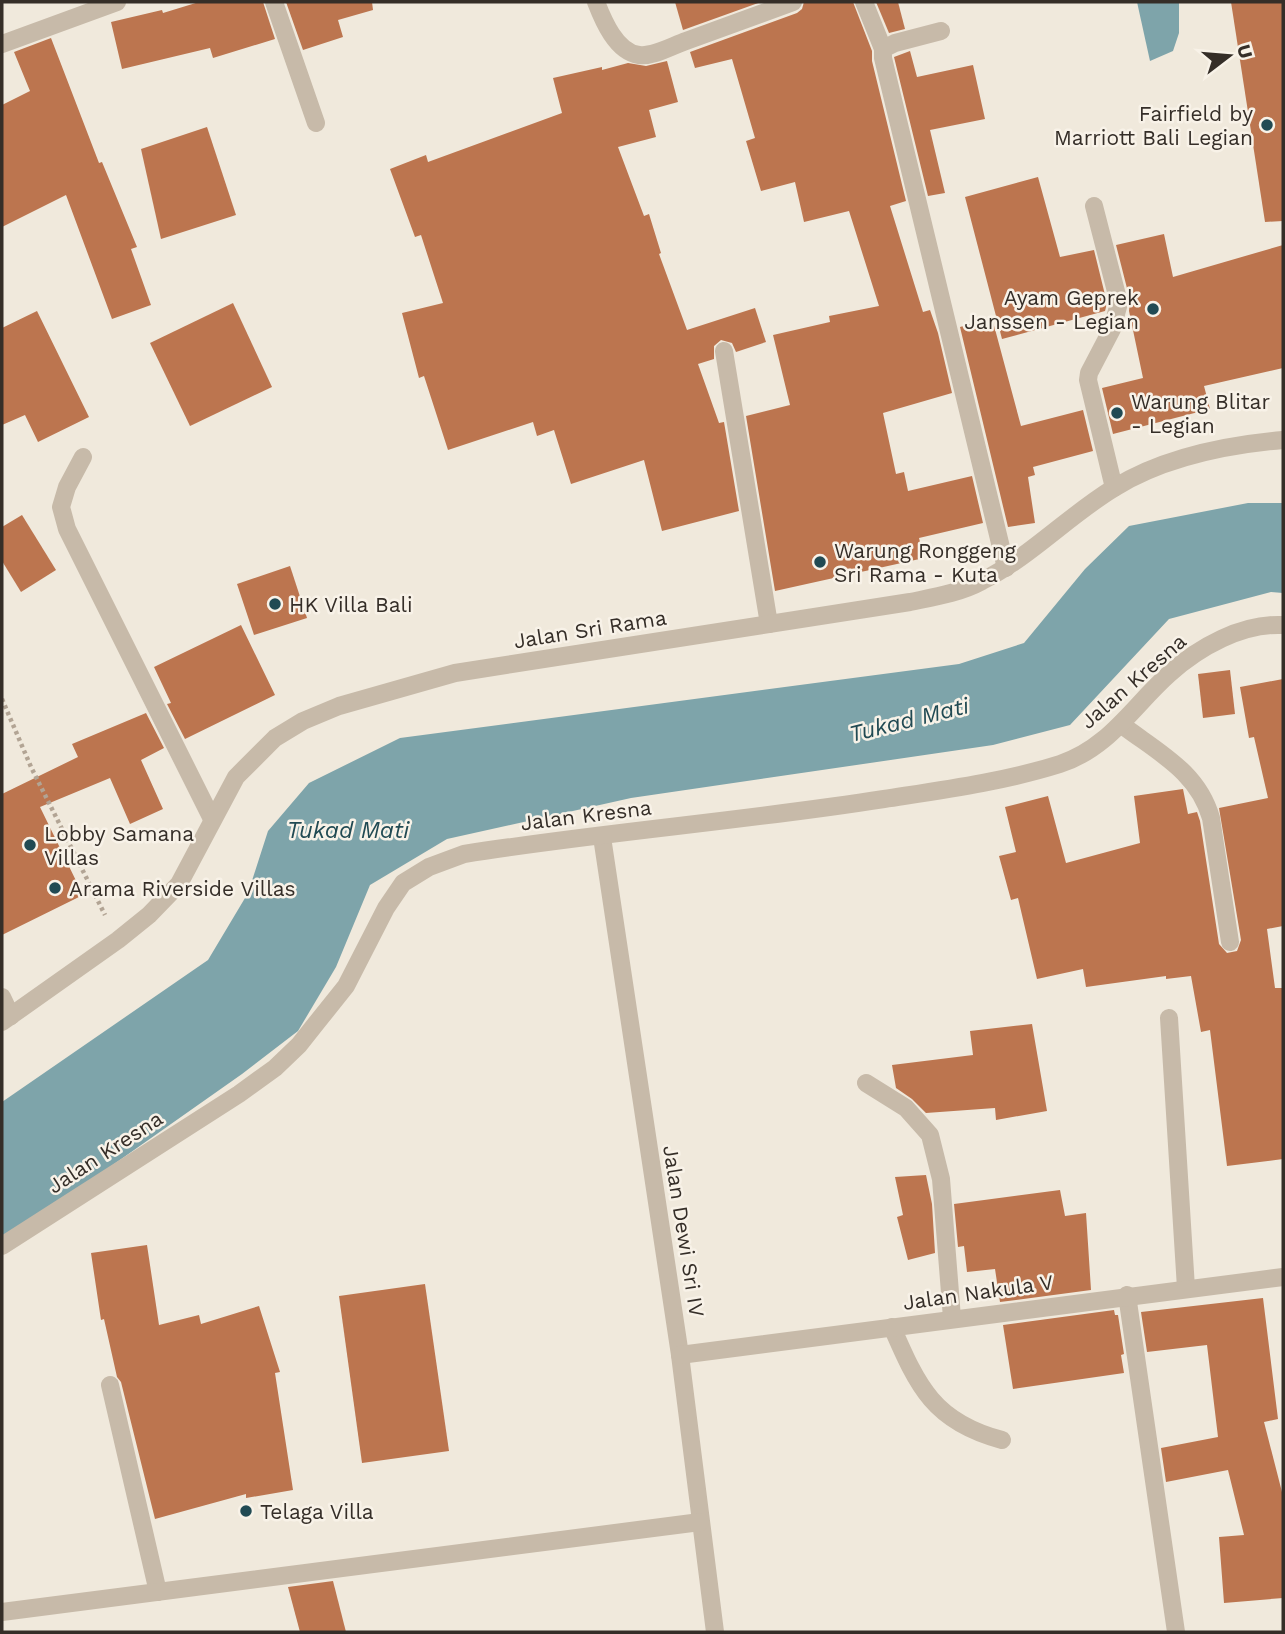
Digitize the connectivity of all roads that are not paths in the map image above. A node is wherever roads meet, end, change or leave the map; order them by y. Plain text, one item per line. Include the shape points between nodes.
1 (117, 2) edge
2 (274, 2) edge
3 (596, 2) edge
4 (793, 2) edge
5 (864, 2) edge
6 (942, 31) dead end
7 (2, 44) edge
8 (884, 49) junction
9 (316, 122) dead end
10 (1094, 206) dead end
11 (724, 351) dead end
12 (1283, 440) edge
13 (83, 457) dead end
14 (1114, 488) junction
15 (1006, 568) junction
16 (769, 624) junction
17 (1283, 625) edge
18 (1122, 724) junction
19 (212, 819) junction
20 (602, 837) junction
21 (1230, 942) dead end
22 (2, 997) edge
23 (1169, 1018) dead end
24 (6, 1019) edge
25 (866, 1083) dead end
26 (2, 1246) edge
27 (1283, 1276) edge
28 (1186, 1288) junction
29 (1126, 1295) junction
30 (952, 1318) junction
31 (892, 1326) junction
32 (680, 1354) junction
33 (110, 1385) dead end
34 (1002, 1440) dead end
35 (700, 1522) junction
36 (158, 1592) junction
37 (2, 1612) edge
38 (715, 1632) edge
39 (1175, 1632) edge

1 - 7 street
2 - 9 street
3 - 4 street via 616,39 638,55
5 - 8 street
6 - 8 street
8 - 15 street
10 - 14 street via 1119,303 1088,380
11 - 16 street
12 - 14 street, Jalan Sri Rama via 1199,454
13 - 19 street via 61,507 67,529
14 - 15 street, Jalan Sri Rama
15 - 16 street, Jalan Sri Rama via 951,593
16 - 19 street, Jalan Sri Rama via 455,673 340,706 275,738 236,777
17 - 18 street, Jalan Kresna via 1240,632 1200,650 1168,674
18 - 20 street, Jalan Kresna via 1062,763 973,785
18 - 21 street via 1186,774 1206,801
19 - 24 street, Jalan Sri Rama via 179,884 149,915
20 - 26 street, Jalan Kresna via 464,854 403,883 346,986 275,1068
20 - 32 street, Jalan Dewi Sri IV
22 - 24 street
23 - 28 street
25 - 30 street via 906,1108 930,1135 941,1179
27 - 28 street, Jalan Nakula V
28 - 29 street, Jalan Nakula V
29 - 30 street, Jalan Nakula V
29 - 39 street
30 - 31 street, Jalan Nakula V
31 - 32 street, Jalan Nakula V
31 - 34 street via 912,1373 940,1410 977,1434
32 - 35 street, Jalan Dewi Sri IV
33 - 36 street
35 - 36 street
35 - 38 street, Jalan Dewi Sri IV
36 - 37 street

